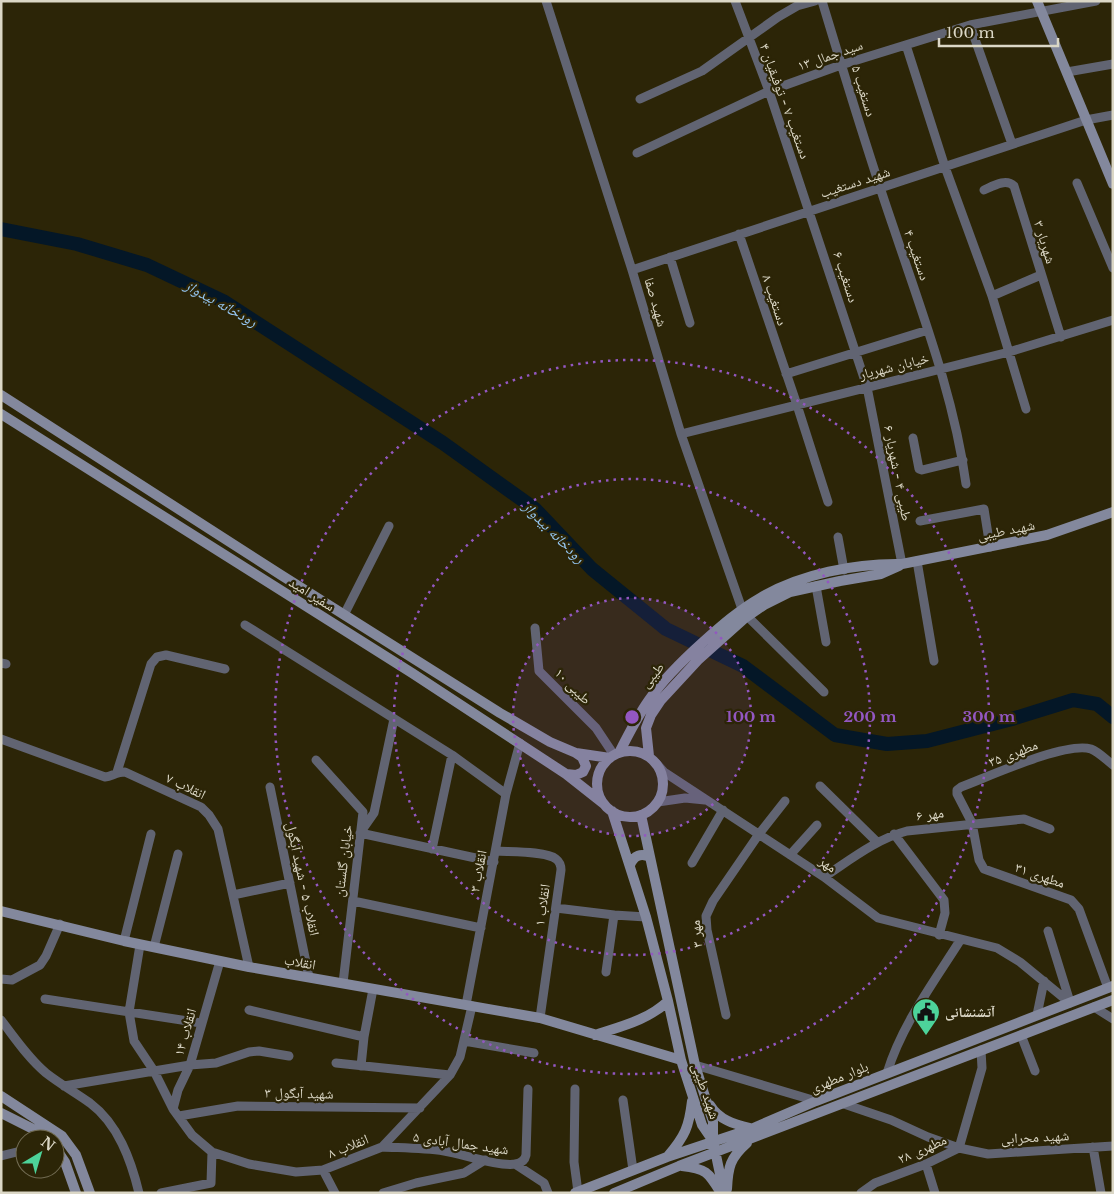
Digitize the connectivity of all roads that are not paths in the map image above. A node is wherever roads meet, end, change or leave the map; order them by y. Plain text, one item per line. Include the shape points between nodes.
1 (546, 1) edge
2 (734, 1) edge
3 (815, 1) edge
4 (822, 1) edge
5 (1037, 1) edge
6 (1096, 1) edge
7 (1042, 12) junction
8 (970, 25) junction
9 (748, 39) junction
10 (906, 45) junction
11 (1113, 64) edge
12 (841, 65) junction
13 (1067, 72) junction
14 (769, 91) junction
15 (640, 99) dead end
16 (1113, 115) edge
17 (1086, 120) junction
18 (1012, 144) junction
19 (637, 153) dead end
20 (945, 166) junction
21 (1077, 183) dead end
22 (1113, 184) edge
23 (880, 188) junction
24 (984, 190) dead end
25 (810, 211) junction
26 (739, 234) junction
27 (670, 257) junction
28 (1113, 268) edge
29 (632, 270) junction
30 (1041, 275) junction
31 (992, 296) junction
32 (1113, 320) edge
33 (690, 322) dead end
34 (928, 330) junction
35 (1061, 337) junction
36 (856, 352) junction
37 (1009, 352) junction
38 (941, 369) junction
39 (786, 374) junction
40 (867, 387) junction
41 (1, 395) edge
42 (797, 405) junction
43 (1026, 409) dead end
44 (1, 414) edge
45 (681, 434) junction
46 (913, 438) dead end
47 (963, 460) junction
48 (966, 484) dead end
49 (828, 502) dead end
50 (1113, 512) edge
51 (920, 521) dead end
52 (389, 526) dead end
53 (838, 537) dead end
54 (990, 547) junction
55 (917, 561) junction
56 (902, 564) junction
57 (844, 570) junction
58 (816, 586) junction
59 (745, 613) junction
60 (344, 615) junction
61 (245, 625) dead end
62 (535, 628) dead end
63 (724, 630) joint
64 (826, 642) dead end
65 (695, 656) junction
66 (934, 660) dead end
67 (225, 668) dead end
68 (824, 692) dead end
69 (394, 719) junction
70 (1, 739) edge
71 (520, 743) junction
72 (576, 752) junction
73 (452, 755) junction
74 (614, 755) junction
75 (316, 760) dead end
76 (652, 760) junction
77 (1113, 765) edge
78 (117, 772) junction
79 (566, 774) junction
80 (820, 786) dead end
81 (270, 787) dead end
82 (506, 794) junction
83 (708, 800) junction
84 (784, 801) dead end
85 (658, 802) junction
86 (608, 808) junction
87 (722, 810) junction
88 (640, 815) junction
89 (972, 824) junction
90 (817, 825) dead end
91 (1050, 829) dead end
92 (360, 833) junction
93 (151, 834) dead end
94 (758, 834) junction
95 (894, 834) junction
96 (877, 842) junction
97 (432, 849) junction
98 (496, 851) junction
99 (178, 854) dead end
100 (790, 855) junction
101 (650, 857) junction
102 (494, 862) junction
103 (692, 863) dead end
104 (630, 865) junction
105 (824, 877) junction
106 (290, 883) junction
107 (233, 895) junction
108 (353, 901) junction
109 (556, 908) junction
110 (1, 911) edge
111 (614, 916) junction
112 (646, 917) junction
113 (60, 924) junction
114 (481, 928) junction
115 (1048, 931) dead end
116 (938, 934) junction
117 (961, 939) junction
118 (124, 941) junction
119 (140, 944) junction
120 (154, 947) junction
121 (220, 961) junction
122 (249, 967) junction
123 (606, 972) dead end
124 (309, 977) junction
125 (1, 979) edge
126 (1044, 980) junction
127 (343, 983) junction
128 (1110, 987) edge
129 (373, 988) junction
130 (44, 999) dead end
131 (1113, 1000) edge
132 (668, 1001) junction
133 (1070, 1003) junction
134 (469, 1006) junction
135 (1094, 1007) junction
136 (249, 1010) dead end
137 (129, 1012) junction
138 (726, 1015) dead end
139 (1038, 1015) junction
140 (540, 1018) junction
141 (1113, 1019) edge
142 (1, 1020) edge
143 (202, 1024) junction
144 (595, 1035) junction
145 (1021, 1035) junction
146 (364, 1037) junction
147 (464, 1041) junction
148 (982, 1050) junction
149 (939, 1053) junction
150 (534, 1054) dead end
151 (289, 1056) dead end
152 (681, 1060) junction
153 (190, 1064) junction
154 (336, 1064) dead end
155 (696, 1064) junction
156 (944, 1064) junction
157 (361, 1066) junction
158 (154, 1071) junction
159 (1035, 1071) dead end
160 (887, 1073) junction
161 (450, 1075) junction
162 (64, 1086) junction
163 (528, 1089) dead end
164 (575, 1089) dead end
165 (704, 1092) junction
166 (1, 1096) edge
167 (693, 1097) junction
168 (623, 1100) dead end
169 (816, 1101) junction
170 (844, 1104) junction
171 (420, 1108) junction
172 (1, 1113) edge
173 (176, 1113) junction
174 (33, 1129) edge
175 (752, 1134) junction
176 (713, 1142) junction
177 (1113, 1146) edge
178 (382, 1147) junction
179 (1093, 1147) junction
180 (958, 1148) junction
181 (15, 1152) edge
182 (212, 1152) junction
183 (715, 1153) junction
184 (1, 1156) edge
185 (666, 1157) junction
186 (485, 1160) junction
187 (65, 1162) edge
188 (515, 1164) junction
189 (926, 1164) junction
190 (674, 1168) junction
191 (323, 1170) junction
192 (633, 1170) junction
193 (576, 1192) edge
194 (76, 1193) edge
195 (90, 1193) edge
196 (139, 1193) edge
197 (161, 1193) edge
198 (335, 1193) edge
199 (383, 1193) edge
200 (548, 1193) edge
201 (614, 1193) edge
202 (724, 1193) edge
203 (861, 1193) edge
204 (935, 1193) edge
205 (1101, 1193) edge

1 - 29 street, شهید صفا
2 - 9 street, دستغیب ۷ - توفیقیان ۴
3 - 9 street via 797,6
4 - 12 street, دستغیب ۵
5 - 7 street
6 - 7 street, سید جمال ۱۳
7 - 8 street, سید جمال ۱۳
7 - 13 street
8 - 10 street, سید جمال ۱۳
8 - 18 street
9 - 14 street, دستغیب ۷ - توفیقیان ۴
9 - 15 street via 702,72
10 - 12 street, سید جمال ۱۳
10 - 20 street
11 - 13 street
12 - 14 street, سید جمال ۱۳
12 - 23 street, دستغیب ۵
13 - 17 street
14 - 19 street, سید جمال ۱۳
14 - 25 street, دستغیب ۷ - توفیقیان ۴
16 - 17 street, شهید دستغیب
17 - 18 street, شهید دستغیب
17 - 22 street
18 - 20 street, شهید دستغیب
20 - 23 street, شهید دستغیب
20 - 31 street
21 - 28 street
23 - 25 street, شهید دستغیب
23 - 34 street, دستغیب ۴
24 - 30 street, شهریار ۳ via 1006,182 1014,186
25 - 26 street, شهید دستغیب
25 - 36 street, دستغیب ۶
26 - 27 street, شهید دستغیب
26 - 39 street, دستغیب ۸
27 - 29 street, شهید دستغیب
27 - 33 street
29 - 45 street, شهید صفا
30 - 31 street
30 - 35 street, شهریار ۳
31 - 37 street
32 - 35 street, خیابان شهریار
34 - 36 street
34 - 38 street, دستغیب ۴
35 - 37 street, خیابان شهریار
36 - 39 street
36 - 40 street, دستغیب ۶
37 - 38 street, خیابان شهریار
37 - 43 street
38 - 40 street, خیابان شهریار
38 - 47 street, دستغیب ۴
39 - 42 street, دستغیب ۸
40 - 42 street, خیابان شهریار
40 - 56 street, طیبی ۴ - شهریار ۶
41 - 60 street, سفیر امید
42 - 45 street, خیابان شهریار
42 - 49 street, دستغیب ۸
44 - 71 street, سفیر امید
45 - 59 street, شهید صفا
46 - 47 street via 919,469
47 - 48 street, دستغیب ۴
50 - 54 street, شهید طیبی via 1047,535
51 - 54 street via 984,509
52 - 60 street
53 - 57 street
54 - 55 street, شهید طیبی
55 - 56 street, شهید طیبی
55 - 66 street
56 - 57 street, شهید طیبی
56 - 58 street, شهید طیبی via 882,574
57 - 59 street, شهید طیبی via 787,584 760,597
58 - 59 street, شهید طیبی via 790,592
58 - 64 street
59 - 63 street, شهید طیبی
59 - 68 street
60 - 72 street, سفیر امید via 500,713 550,742
61 - 69 street
62 - 74 street, طیبی ۱۰ via 539,671 596,728
63 - 65 street, طیبی
65 - 74 street, طیبی via 665,678
65 - 76 street, طیبی via 651,715 646,728
67 - 78 street via 166,655 157,657 150,664
69 - 73 street
69 - 92 street via 374,813
70 - 78 street, انقلاب ۷ via 105,777
71 - 79 street, سفیر امید
71 - 82 street, انقلاب ۳
72 - 74 street, سفیر امید
72 - 79 street via 586,766 576,775
73 - 82 street
73 - 97 street
74 - 76 street via 639,752
74 - 86 street via 603,765 598,780 599,795
75 - 92 street, خیابان گلستان via 363,812
76 - 83 street, مهر via 664,772
76 - 85 street via 661,772 663,782
77 - 89 street, مطهری ۳۵ via 1092,750 1068,749 961,787 957,790 958,798
78 - 107 street, انقلاب ۷ via 125,772 190,801 209,815 218,829
79 - 86 street, سفیر امید
80 - 96 street
81 - 106 street, انقلاب ۵ - شهید آبگول
82 - 98 street, انقلاب ۳
83 - 85 street via 685,798
83 - 87 street, مهر
84 - 94 street, مهر ۳
85 - 88 street
86 - 88 street via 621,815
86 - 104 street, شهید طیبی
87 - 94 street, مهر
87 - 103 street
88 - 101 street, شهید طیبی
89 - 91 street, مهر ۶ via 1024,819
89 - 95 street, مهر ۶
89 - 128 street, مطهری ۳۱ via 984,870 1075,904
90 - 100 street
92 - 97 street
92 - 108 street, خیابان گلستان
93 - 118 street
94 - 100 street, مهر
94 - 138 street, مهر ۳ via 706,916
95 - 96 street, مهر ۶
95 - 116 street via 944,900 945,914
96 - 105 street, مهر ۶
97 - 102 street
98 - 102 street, انقلاب ۳
98 - 109 street, انقلاب ۱ via 544,854 558,860 562,870
99 - 120 street
100 - 105 street, مهر
101 - 104 street via 638,855
101 - 155 street, شهید طیبی
102 - 114 street, انقلاب ۳
104 - 112 street, شهید طیبی
105 - 116 street, مهر via 878,918
106 - 107 street
106 - 124 street, انقلاب ۵ - شهید آبگول
107 - 122 street, انقلاب ۷
108 - 114 street
108 - 127 street, خیابان گلستان
109 - 111 street
109 - 140 street, انقلاب ۱
110 - 113 street, انقلاب
111 - 112 street
111 - 123 street
112 - 132 street, شهید طیبی
113 - 118 street, انقلاب
113 - 125 street via 40,965 12,980
114 - 134 street, انقلاب ۳
115 - 133 street
116 - 117 street, مهر
117 - 126 street, مهر via 997,948
117 - 160 street via 912,1016
118 - 119 street, انقلاب
119 - 120 street, انقلاب
119 - 137 street, انقلاب ۸
120 - 121 street, انقلاب
121 - 122 street, انقلاب
121 - 143 street, انقلاب ۱۴
122 - 124 street, انقلاب
124 - 127 street, انقلاب
126 - 133 street, مهر
126 - 139 street
127 - 129 street, انقلاب
128 - 133 street, بلوار مطهری
129 - 134 street, انقلاب
129 - 146 street
130 - 137 street
131 - 135 street, بلوار مطهری
132 - 144 street via 647,1017
132 - 152 street, شهید طیبی
133 - 139 street, بلوار مطهری
134 - 140 street, انقلاب
134 - 147 street, انقلاب ۸
135 - 141 street
135 - 145 street, بلوار مطهری
136 - 146 street
137 - 143 street
137 - 158 street, انقلاب ۸ via 134,1041
139 - 149 street, بلوار مطهری
140 - 144 street, انقلاب
142 - 162 street via 34,1061
143 - 153 street, انقلاب ۱۴
144 - 152 street, انقلاب
145 - 148 street, بلوار مطهری
145 - 159 street
146 - 157 street
147 - 150 street
147 - 161 street, انقلاب ۸
148 - 156 street, بلوار مطهری
148 - 180 street, مطهری ۲۸ via 982,1068
149 - 156 street
149 - 160 street, بلوار مطهری
151 - 153 street via 259,1051 216,1063
152 - 167 street, شهید طیبی
153 - 158 street
153 - 173 street, انقلاب ۱۴ via 181,1082
154 - 157 street
155 - 165 street, شهید طیبی
155 - 169 street
156 - 170 street, بلوار مطهری
157 - 161 street
158 - 162 street
158 - 173 street, انقلاب ۸
160 - 169 street, بلوار مطهری
161 - 171 street, انقلاب ۸
162 - 196 street via 101,1112 120,1138
163 - 188 street, شهید جمال آبادی ۵ via 526,1155
164 - 193 street
165 - 175 street via 721,1117
165 - 176 street, شهید طیبی via 713,1122
166 - 195 street via 62,1136 76,1155
167 - 176 street, شهید طیبی via 702,1126
167 - 185 street via 687,1130
168 - 192 street
169 - 175 street, بلوار مطهری
170 - 175 street, بلوار مطهری
170 - 180 street, شهید محرابی
171 - 173 street, شهید آبگول ۳ via 238,1106
171 - 178 street, انقلاب ۸
172 - 174 street
173 - 182 street, انقلاب ۸ via 192,1135
175 - 176 street, بلوار مطهری
175 - 183 street, بلوار مطهری
175 - 202 street via 733,1158
176 - 183 street
176 - 185 street, بلوار مطهری
177 - 179 street, شهید محرابی
178 - 186 street, شهید جمال آبادی ۵ via 443,1151
178 - 191 street, انقلاب ۸
179 - 180 street, شهید محرابی via 988,1154
179 - 205 street
180 - 189 street, مطهری ۲۸
181 - 184 street
182 - 191 street, انقلاب ۸ via 249,1164 296,1172
182 - 197 street via 210,1183
183 - 190 street, بلوار مطهری
183 - 202 street
185 - 190 street
185 - 192 street, بلوار مطهری
186 - 188 street, شهید جمال آبادی ۵
186 - 199 street via 464,1173
187 - 194 street
188 - 200 street via 544,1183
189 - 203 street, مطهری ۲۸ via 875,1183
189 - 204 street
190 - 201 street, بلوار مطهری
190 - 202 street via 699,1168 707,1172
191 - 198 street
192 - 193 street, بلوار مطهری

